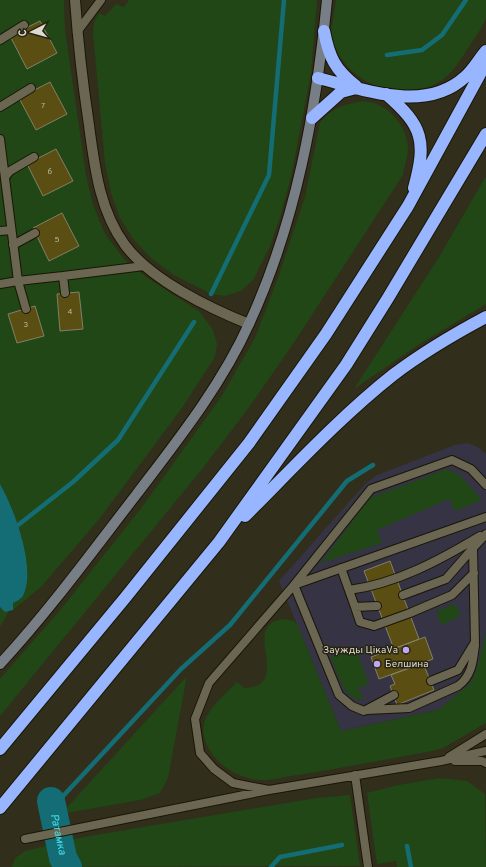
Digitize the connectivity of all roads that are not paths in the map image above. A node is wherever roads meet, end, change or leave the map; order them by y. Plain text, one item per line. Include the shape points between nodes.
1 (75, 0) edge
2 (101, 0) edge
3 (327, 0) edge
4 (24, 24) dead end
5 (324, 31) junction
6 (77, 32) junction
7 (0, 40) edge
8 (486, 51) edge
9 (486, 64) edge
10 (318, 78) junction
11 (31, 88) dead end
12 (359, 88) junction
13 (386, 94) junction
14 (0, 107) edge
15 (312, 118) junction
16 (486, 134) edge
17 (0, 139) edge
18 (34, 157) dead end
19 (3, 180) edge
20 (408, 206) junction
21 (11, 230) junction
22 (0, 232) edge
23 (35, 233) dead end
24 (13, 246) junction
25 (144, 266) junction
26 (63, 276) junction
27 (18, 281) junction
28 (0, 284) edge
29 (65, 293) dead end
30 (26, 308) dead end
31 (486, 317) edge
32 (249, 324) junction
33 (486, 485) edge
34 (486, 517) edge
35 (486, 533) edge
36 (219, 542) junction
37 (473, 548) junction
38 (341, 568) junction
39 (474, 573) junction
40 (294, 585) junction
41 (349, 590) junction
42 (402, 594) dead end
43 (377, 606) dead end
44 (355, 607) junction
45 (475, 642) junction
46 (0, 664) edge
47 (431, 681) dead end
48 (394, 695) dead end
49 (364, 710) junction
50 (486, 734) edge
51 (0, 749) edge
52 (486, 751) edge
53 (441, 761) junction
54 (486, 764) edge
55 (355, 776) junction
56 (269, 790) junction
57 (0, 808) edge
58 (25, 839) dead end
59 (368, 867) edge

1 - 6 street
2 - 6 lane
3 - 5 street
4 - 7 lane
5 - 10 street
5 - 12 highway via 332,60 346,78
6 - 25 street via 94,164 101,196 112,224 125,245
8 - 13 highway via 465,77 449,88 412,97
9 - 20 highway
10 - 12 highway
10 - 15 street
11 - 14 lane
12 - 13 highway
12 - 15 highway via 341,92
13 - 20 highway via 406,112 416,128 421,144 420,166
15 - 32 street via 292,210
16 - 36 highway via 346,365
17 - 19 lane
18 - 19 lane via 10,171
19 - 21 lane
20 - 51 highway via 326,334 249,443
21 - 22 lane
21 - 24 lane
23 - 24 lane
24 - 27 lane
25 - 26 lane
25 - 32 street via 211,307
26 - 27 lane
26 - 29 lane
27 - 28 lane
27 - 30 lane
31 - 36 highway via 427,351 393,376 324,436
32 - 46 street via 228,366 159,464 54,600
33 - 40 lane via 470,469 452,460 371,489
34 - 38 lane
35 - 37 lane
35 - 41 lane via 436,562 370,588
36 - 57 highway
37 - 39 lane
37 - 42 lane via 446,579
38 - 40 lane
38 - 41 lane
39 - 44 lane via 452,595 374,626 360,622
39 - 45 lane
40 - 49 lane via 339,695 352,706
40 - 56 lane via 209,683 195,719 200,753 214,769 233,783
41 - 44 lane
43 - 44 lane
45 - 47 lane via 458,670
45 - 49 lane via 469,674 458,686 409,708
48 - 49 lane
50 - 53 lane
52 - 53 lane
53 - 54 lane
53 - 55 lane
55 - 56 lane
55 - 59 lane
56 - 58 lane

